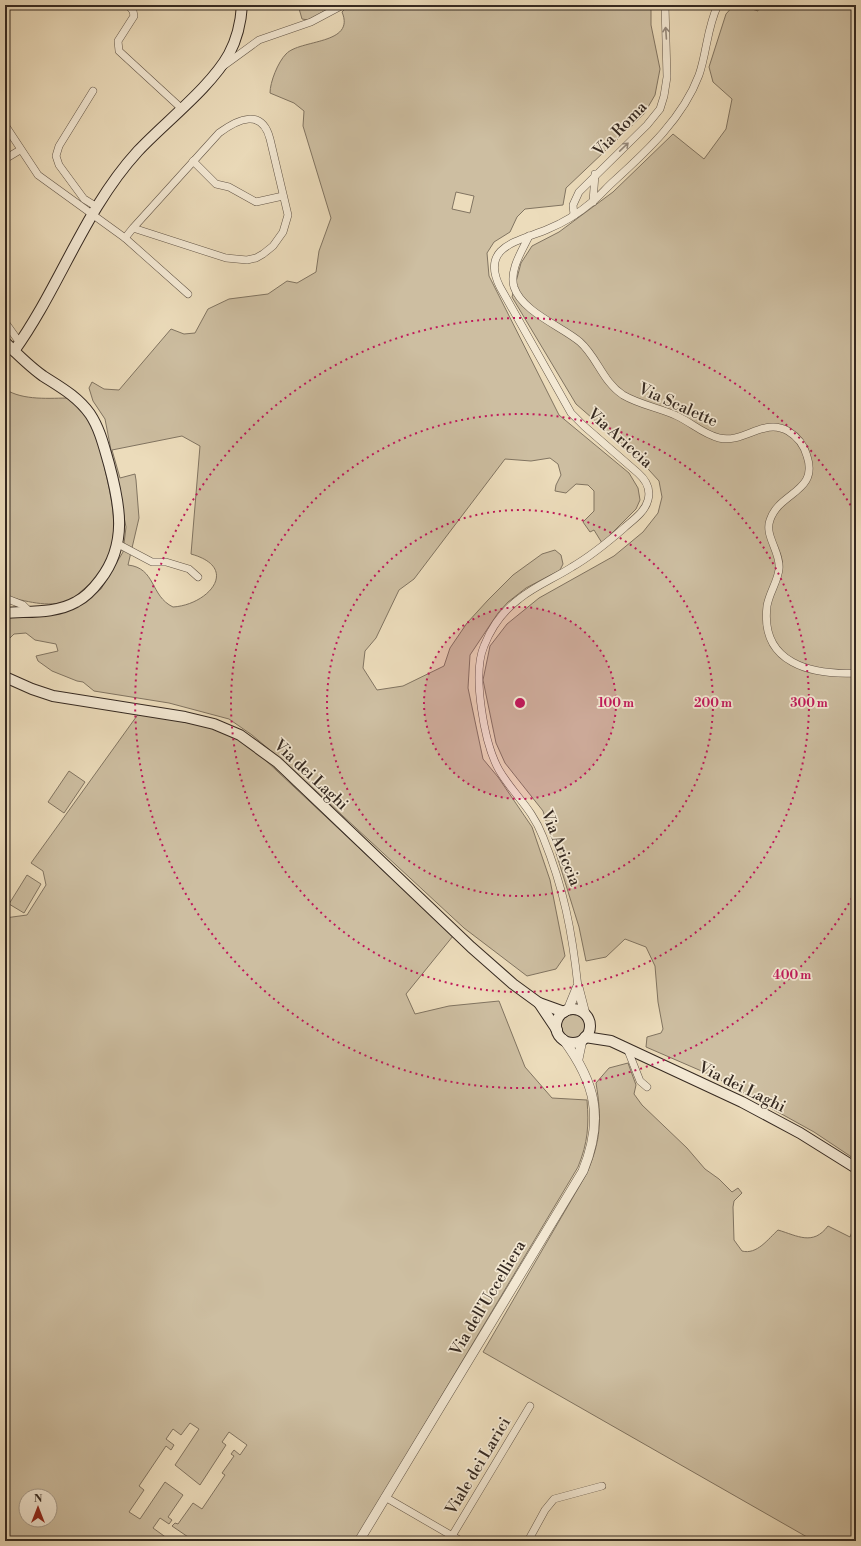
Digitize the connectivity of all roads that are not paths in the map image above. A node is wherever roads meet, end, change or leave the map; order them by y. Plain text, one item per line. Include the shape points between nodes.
1 (128, 5) edge
2 (242, 5) edge
3 (344, 5) edge
4 (665, 5) edge
5 (718, 5) edge
6 (216, 72) junction
7 (93, 91) dead end
8 (181, 108) junction
9 (5, 125) edge
10 (20, 150) junction
11 (5, 159) edge
12 (193, 161) junction
13 (595, 174) junction
14 (612, 183) junction
15 (283, 196) junction
16 (593, 202) junction
17 (95, 210) junction
18 (574, 215) junction
19 (133, 228) junction
20 (529, 236) junction
21 (125, 238) junction
22 (188, 294) dead end
23 (5, 322) edge
24 (5, 342) edge
25 (17, 347) junction
26 (118, 544) junction
27 (198, 578) dead end
28 (5, 598) edge
29 (29, 612) junction
30 (5, 613) edge
31 (856, 674) edge
32 (5, 677) edge
33 (578, 987) junction
34 (540, 1004) junction
35 (566, 1011) junction
36 (587, 1017) junction
37 (557, 1030) junction
38 (563, 1039) junction
39 (584, 1039) junction
40 (611, 1041) junction
41 (628, 1048) junction
42 (578, 1059) junction
43 (647, 1087) dead end
44 (856, 1168) edge
45 (530, 1406) dead end
46 (602, 1486) dead end
47 (385, 1496) junction
48 (451, 1538) edge
49 (360, 1541) edge
50 (461, 1541) edge
51 (528, 1541) edge

1 - 8 street via 134,11 134,16 118,41 119,51
2 - 6 main road via 235,40 228,56
3 - 6 street via 311,22 259,40
13 -> 4 street, Via Roma via 647,125 662,103 667,72
5 - 14 street, Via Ariccia via 711,20 701,68 688,99 654,142
6 - 8 main road
7 - 17 street via 59,146 56,156 59,165
8 - 17 main road via 137,152
9 - 10 street
10 - 11 street
10 - 17 street via 38,175
12 - 15 street via 216,184 229,187 256,202
12 - 15 street via 222,130 239,120 254,120 262,124 269,136
12 - 19 street
13 - 14 street via 601,182
13 - 16 street
13 - 18 street, Via Roma via 576,196 573,204
14 - 16 street, Via Ariccia
15 - 19 street via 288,215 283,232 273,246 256,258 226,258
16 - 18 street, Via Ariccia
17 - 21 street
17 - 25 main road
18 - 20 street, Via Ariccia
19 - 21 street
20 - 31 street, Via Scalette via 514,274 517,292 546,321 581,343 620,393 678,416 703,432 720,438 736,438 773,426 786,430 800,440 809,462 809,476 802,486 777,508 769,522 779,566 767,605 769,631 781,653 796,665 816,671
20 - 33 street, Via Ariccia via 511,242 499,252 495,266 497,282 568,409 638,473 647,484 649,493 641,512 608,542 507,609 486,642 479,664 480,690 491,750 500,772 529,809 544,838 570,920
21 - 22 street
23 - 25 street
24 - 25 main road
25 - 26 main road via 36,370 76,398 95,422 114,486 119,521
26 - 27 street via 152,562 166,562 189,568
26 - 29 main road via 109,568 82,599 59,608
28 - 29 street via 23,605
29 - 30 main road
32 - 34 main road, Via dei Laghi via 53,696 185,717 221,726 244,737 282,766 492,966
33 - 35 street
33 - 36 street, Via Ariccia
34 - 35 main road, Via dei Laghi
34 - 37 main road, Via dei Laghi
35 - 36 main road via 576,1010
35 - 37 main road via 558,1018
36 - 39 main road via 590,1029
36 - 40 main road, Via dei Laghi
37 - 38 main road
38 - 39 main road via 572,1042
38 - 42 street, Via dell'Uccelliera
39 - 40 main road, Via dei Laghi
39 - 42 street
40 - 41 main road, Via dei Laghi
41 - 43 street via 640,1081
41 - 44 main road, Via dei Laghi via 774,1119
42 - 47 street, Via dell'Uccelliera via 594,1099 595,1127 592,1149 583,1170
45 - 48 street, Viale dei Larici
46 - 51 street via 554,1499
47 - 48 street
47 - 49 street, Via dell'Uccelliera
48 - 50 street

